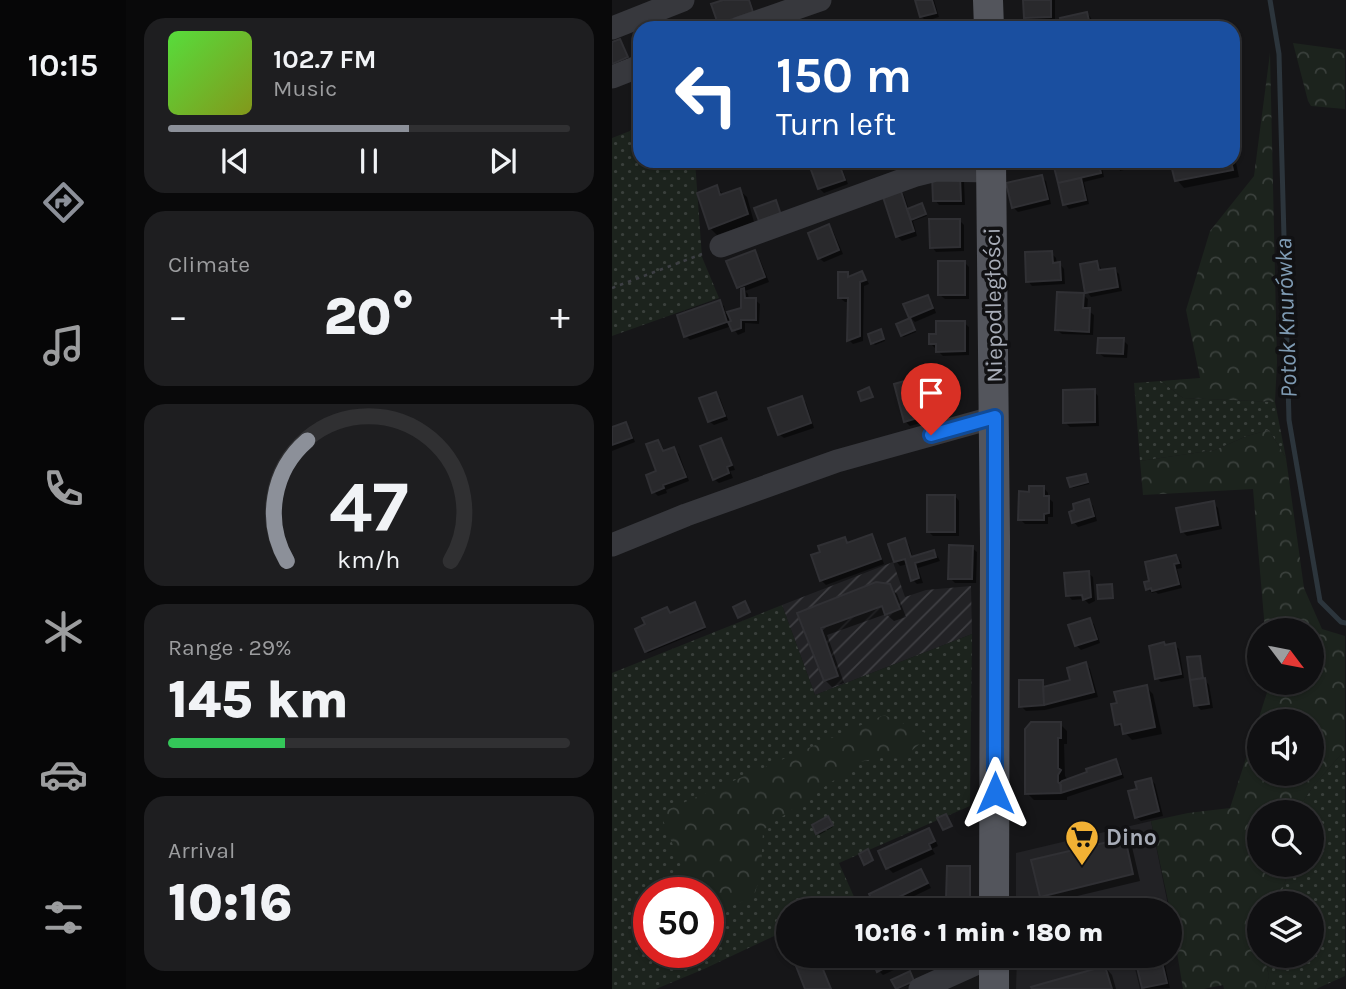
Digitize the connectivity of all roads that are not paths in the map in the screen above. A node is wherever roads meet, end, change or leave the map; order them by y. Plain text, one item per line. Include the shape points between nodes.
1 (683, 0) edge
2 (820, 0) edge
3 (988, 0) edge
4 (759, 21) edge
5 (989, 21) edge
6 (612, 28) edge
7 (633, 69) edge
8 (612, 78) edge
9 (964, 168) edge
10 (991, 168) edge
11 (721, 246) road end
12 (995, 417) junction
13 (612, 545) edge
14 (994, 898) edge
15 (966, 968) edge
16 (993, 968) edge
17 (920, 989) edge
18 (994, 989) edge

1 - 6 street
2 - 4 street
3 - 5 main road
7 - 8 street
9 - 11 street via 916,175
10 - 12 main road, Niepodległości
12 - 13 street via 837,461
12 - 14 main road, Niepodległości
15 - 17 street
16 - 18 main road

